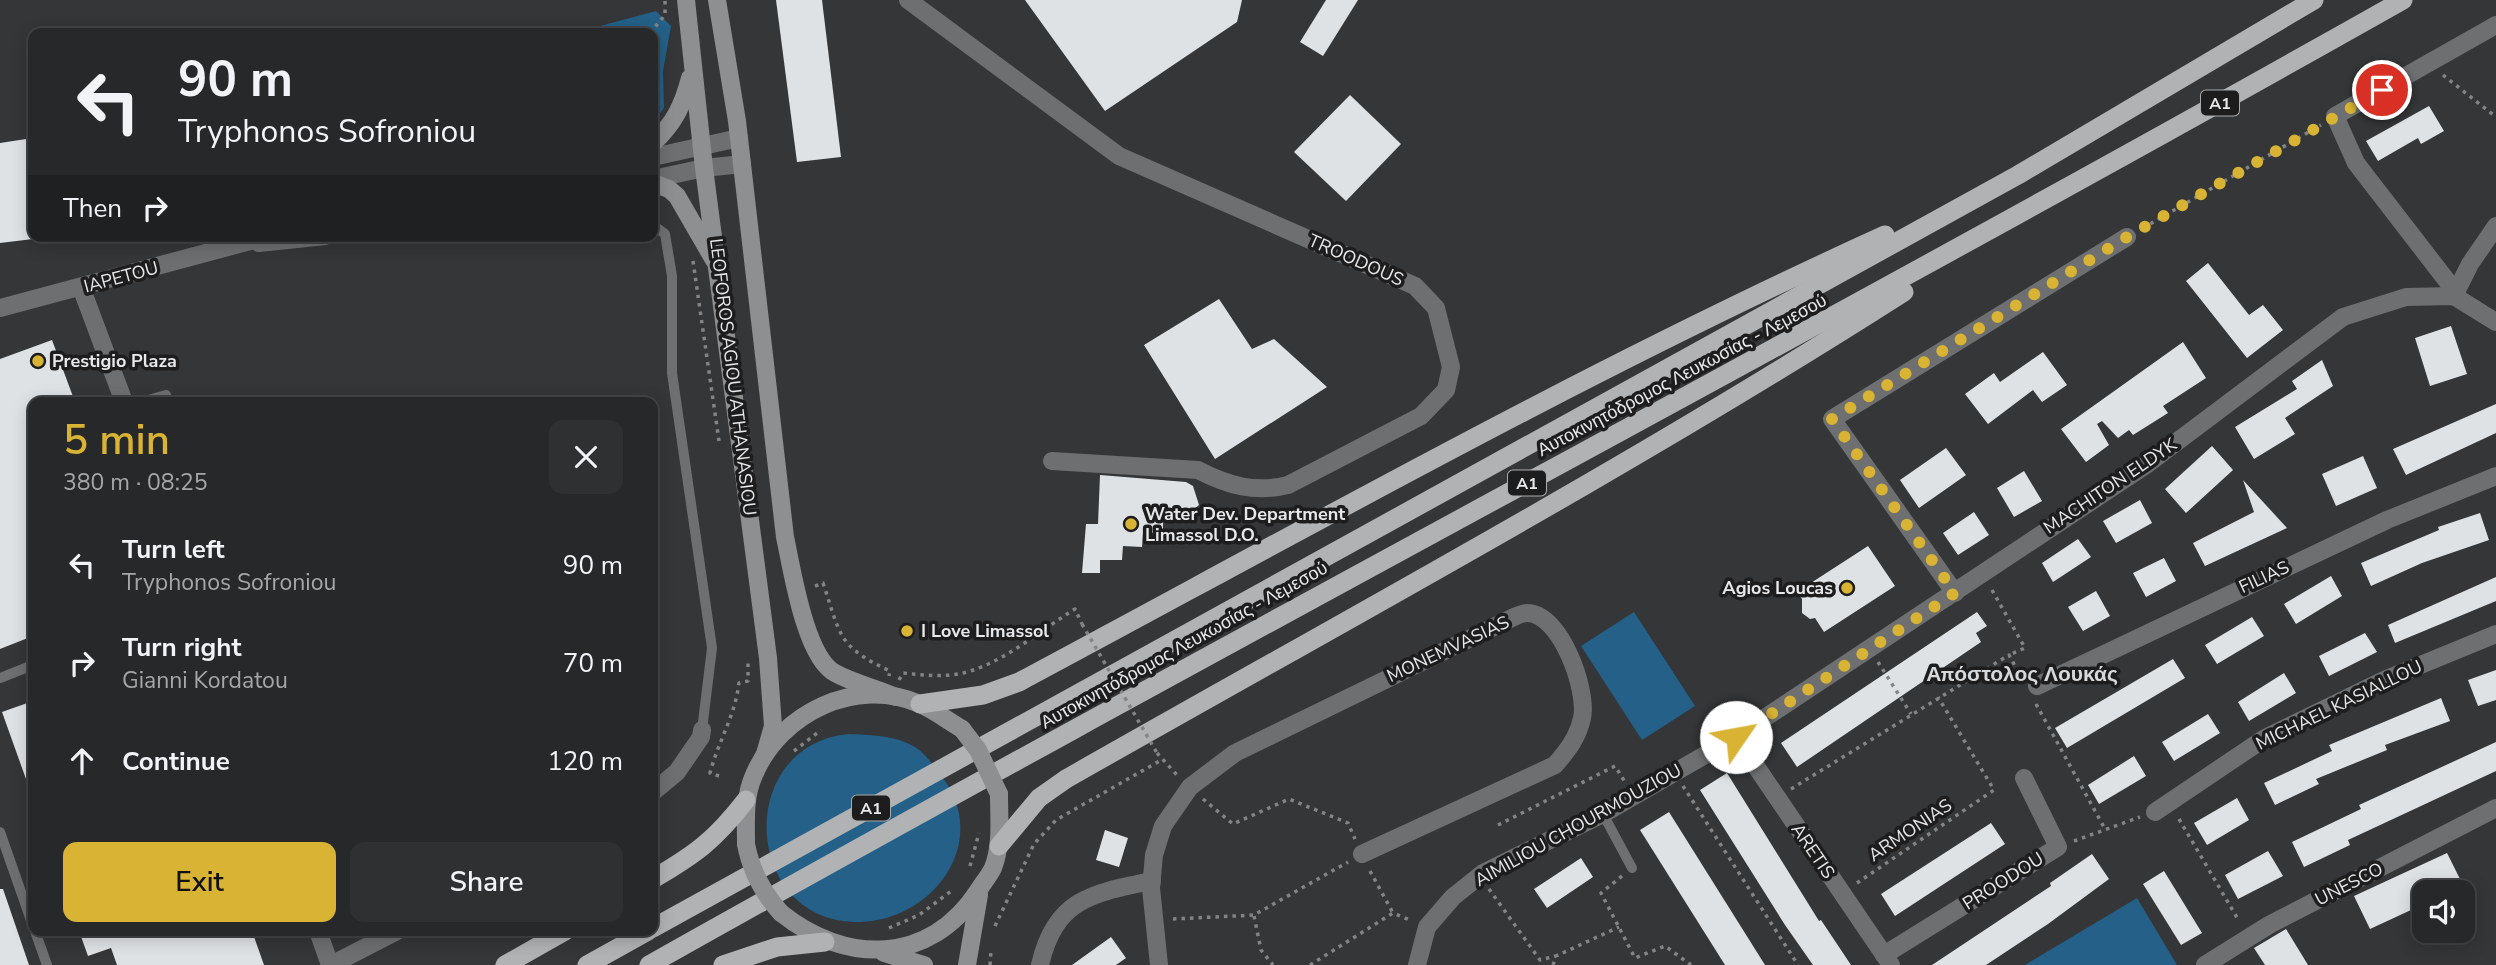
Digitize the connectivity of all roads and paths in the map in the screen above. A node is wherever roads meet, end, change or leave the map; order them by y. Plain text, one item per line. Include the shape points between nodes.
1 (665, 0) edge
2 (686, 0) edge
3 (717, 0) edge
4 (908, 0) edge
5 (2314, 0) edge
6 (2403, 0) edge
7 (2496, 25) edge
8 (654, 28) edge
9 (2429, 63) junction
10 (692, 69) junction
11 (2335, 116) junction
12 (2496, 117) edge
13 (739, 138) junction
14 (658, 139) edge
15 (702, 146) junction
16 (658, 156) edge
17 (742, 164) junction
18 (704, 167) junction
19 (2018, 175) junction
20 (658, 180) edge
21 (658, 183) edge
22 (2038, 206) junction
23 (2496, 226) edge
24 (658, 229) edge
25 (2127, 237) joint
26 (249, 242) edge
27 (263, 242) edge
28 (242, 244) junction
29 (719, 270) junction
30 (81, 287) junction
31 (2454, 293) junction
32 (0, 308) edge
33 (2496, 322) edge
34 (122, 397) edge
35 (1052, 461) dead end
36 (2496, 476) edge
37 (1982, 573) junction
38 (810, 575) dead end
39 (813, 586) junction
40 (1955, 593) junction
41 (817, 599) dead end
42 (2496, 634) edge
43 (1870, 649) junction
44 (28, 667) edge
45 (890, 671) dead end
46 (878, 675) dead end
47 (0, 678) edge
48 (739, 683) dead end
49 (2037, 686) dead end
50 (896, 697) junction
51 (1938, 697) junction
52 (920, 704) junction
53 (2039, 710) dead end
54 (1911, 714) junction
55 (828, 723) dead end
56 (702, 730) joint
57 (1736, 737) junction
58 (792, 752) dead end
59 (765, 754) junction
60 (1163, 759) junction
61 (1674, 773) junction
62 (719, 776) dead end
63 (2024, 778) dead end
64 (658, 788) edge
65 (1190, 788) junction
66 (1634, 796) junction
67 (1777, 797) junction
68 (746, 800) junction
69 (2496, 808) edge
70 (2155, 812) joint
71 (1603, 814) junction
72 (1498, 825) dead end
73 (980, 827) dead end
74 (2105, 829) junction
75 (0, 832) edge
76 (2189, 836) dead end
77 (999, 846) junction
78 (2058, 847) junction
79 (1362, 854) junction
80 (1632, 868) joint
81 (968, 870) dead end
82 (658, 876) edge
83 (1480, 876) junction
84 (1152, 881) junction
85 (957, 887) dead end
86 (1378, 887) dead end
87 (980, 888) junction
88 (1842, 893) junction
89 (28, 912) edge
90 (1392, 913) junction
91 (1254, 915) junction
92 (1153, 920) junction
93 (658, 926) edge
94 (995, 926) dead end
95 (1427, 926) junction
96 (1619, 927) junction
97 (880, 930) dead end
98 (37, 936) edge
99 (320, 936) edge
100 (387, 936) edge
101 (556, 936) edge
102 (639, 936) edge
103 (2249, 938) junction
104 (825, 942) junction
105 (874, 951) junction
106 (1556, 956) junction
107 (1887, 960) edge
108 (47, 965) edge
109 (331, 965) edge
110 (505, 965) edge
111 (587, 965) edge
112 (649, 965) edge
113 (723, 965) edge
114 (924, 965) edge
115 (967, 965) edge
116 (1040, 965) edge
117 (1159, 965) edge
118 (1273, 965) edge
119 (1310, 965) edge
120 (1418, 965) edge
121 (1553, 965) edge
122 (1691, 965) edge
123 (1798, 965) edge
124 (2205, 965) edge

1 - 8 path via 665,15
2 - 10 main road, LEOFOROS AGIOU ATHANASIOU
3 - 13 main road, LEOFOROS AGIOU ATHANASIOU
4 - 35 street, TROODOUS via 1119,156 1415,286 1436,307 1451,366 1446,390 1421,416 1288,485 1264,491 1198,470
5 - 19 highway, Αυτοκινητόδρομος Λευκωσίας - Λεμεσού / A1
6 - 22 highway, Αυτοκινητόδρομος Λευκωσίας - Λεμεσού / A1
7 - 9 street
9 - 11 street
9 - 12 path
10 - 14 main road via 681,110
10 - 15 main road, LEOFOROS AGIOU ATHANASIOU
11 - 25 path
11 - 31 street via 2356,163
13 - 15 street
13 - 17 main road, LEOFOROS AGIOU ATHANASIOU
15 - 16 street
15 - 18 main road, LEOFOROS AGIOU ATHANASIOU
17 - 18 street
17 - 50 main road, LEOFOROS AGIOU ATHANASIOU via 785,537 799,604 812,644 833,673
18 - 20 street
18 - 29 main road, LEOFOROS AGIOU ATHANASIOU
19 - 52 highway via 1779,283 1565,390 1019,682 983,695
19 - 93 highway, Αυτοκινητόδρομος Λευκωσίας - Λεμεσού / A1
21 - 29 main road via 681,201
22 - 77 highway via 1824,343 1632,458 1066,779 1039,798
22 - 112 highway, Αυτοκινητόδρομος Λευκωσίας - Λεμεσού / A1 via 1164,679
23 - 31 street
24 - 56 lane via 665,234 672,276 672,373 712,648
25 - 40 street via 1832,419
26 - 28 street, IAPETOU
27 - 28 street, IAPETOU
28 - 30 street, IAPETOU
29 - 59 main road, LEOFOROS AGIOU ATHANASIOU via 768,658 773,726
30 - 32 street, IAPETOU
30 - 34 street
31 - 33 street
31 - 37 street, MACHITON ELDYK via 2406,297 2343,317 2146,465
36 - 49 street, FILIAS via 2375,526
37 - 40 street, MACHITON ELDYK
37 - 51 path via 2025,648
38 - 39 path
39 - 41 path
39 - 45 path via 823,583 840,635 852,650
40 - 43 street, MACHITON ELDYK
42 - 70 street, MICHAEL KASIALLOU via 2384,680 2264,738
43 - 54 path
43 - 57 street, MACHITON ELDYK
44 - 47 lane
46 - 60 path, bridge via 898,681 903,673 937,677 967,672 997,659 1075,609
48 - 62 path via 733,715 710,774
50 - 52 main road
50 - 59 main road via 846,698 822,706 780,734
51 - 54 path
51 - 88 path, ARMONIAS via 1994,790
52 - 77 main road, bridge via 962,729 978,750 999,794
53 - 74 path
54 - 67 path
55 - 58 path
56 - 64 street via 677,772
57 - 61 street, AIMILIOU CHOURMOUZIOU
57 - 67 street, ARETIS
59 - 68 main road
60 - 65 path
60 - 94 path via 1056,820 1034,844
61 - 66 street, AIMILIOU CHOURMOUZIOU
61 - 123 path
63 - 78 street, PROODOU
65 - 79 path via 1233,824 1289,799 1348,823
65 - 79 street, MONEMVASIAS via 1235,753 1381,680 1527,613 1543,619 1558,635 1584,697 1574,743 1555,765
65 - 84 street, MONEMVASIAS via 1163,826
66 - 71 street, AIMILIOU CHOURMOUZIOU
66 - 72 path via 1615,766
67 - 88 street, ARETIS
68 - 82 highway via 720,835
68 - 104 main road, bridge via 746,844 766,896 802,931
69 - 103 street, UNESCO
70 - 74 path
71 - 80 lane
71 - 83 street, AIMILIOU CHOURMOUZIOU
73 - 81 path
74 - 78 path
75 - 89 lane
76 - 103 path
77 - 87 main road via 992,870
78 - 107 street, PROODOU
79 - 91 path
80 - 96 path via 1601,893
83 - 95 street, AIMILIOU CHOURMOUZIOU
83 - 106 path via 1541,960
84 - 92 street, MONEMVASIAS
84 - 116 street via 1102,891 1070,908 1049,933
85 - 97 path via 919,915
86 - 90 path
87 - 105 main road via 965,912 946,929 911,945
87 - 115 main road
88 - 107 street, ARETIS
90 - 95 path
90 - 119 path
91 - 92 path
91 - 118 path via 1261,950
92 - 117 street, MONEMVASIAS
95 - 120 street, AIMILIOU CHOURMOUZIOU
96 - 106 path
96 - 122 path via 1635,958 1665,946
98 - 108 lane
99 - 109 street
100 - 109 street
101 - 110 highway
102 - 111 highway, Αυτοκινητόδρομος Λευκωσίας - Λεμεσού / A1
103 - 124 street, UNESCO
104 - 105 main road
104 - 113 highway via 777,947
105 - 114 main road
106 - 121 path

